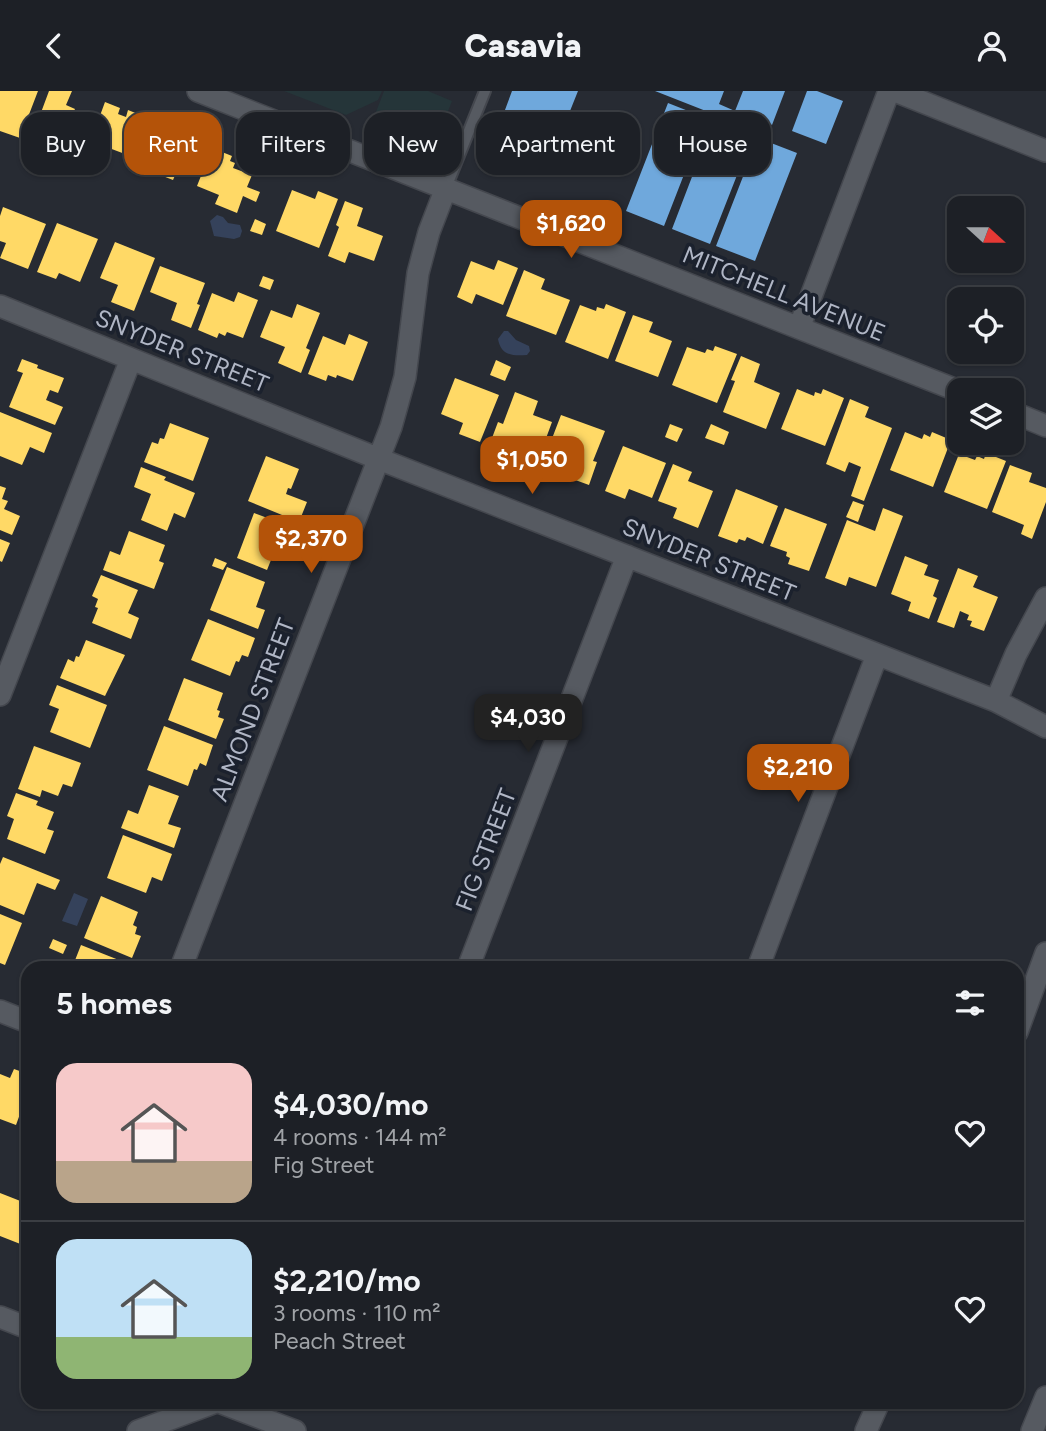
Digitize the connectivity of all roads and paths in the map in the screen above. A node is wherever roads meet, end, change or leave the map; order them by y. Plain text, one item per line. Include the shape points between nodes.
1 (198, 91) edge
2 (485, 91) edge
3 (889, 91) edge
4 (895, 91) edge
5 (1046, 151) edge
6 (446, 188) junction
7 (0, 306) edge
8 (799, 328) junction
9 (131, 359) junction
10 (947, 386) edge
11 (1024, 417) edge
12 (1046, 426) edge
13 (379, 459) junction
14 (627, 556) junction
15 (1046, 598) edge
16 (877, 655) junction
17 (0, 695) edge
18 (996, 701) junction
19 (1046, 726) edge
20 (1046, 953) edge
21 (184, 961) edge
22 (471, 961) edge
23 (761, 961) edge
24 (0, 1011) edge
25 (1024, 1013) edge
26 (21, 1019) edge
27 (0, 1317) edge
28 (21, 1325) edge
29 (1046, 1397) edge
30 (199, 1409) edge
31 (237, 1409) edge
32 (876, 1409) edge
33 (138, 1431) edge
34 (295, 1431) edge
35 (866, 1431) edge
36 (1032, 1431) edge

1 - 6 street, MITCHELL AVENUE
2 - 6 lane
3 - 8 street
4 - 5 street
6 - 8 street, MITCHELL AVENUE
6 - 13 street, ALMOND STREET via 418,273 405,377
7 - 9 street, SNYDER STREET
8 - 10 street, MITCHELL AVENUE
9 - 13 street, SNYDER STREET
9 - 17 street
11 - 12 street
13 - 14 street, SNYDER STREET
13 - 21 street, ALMOND STREET
14 - 16 street, SNYDER STREET
14 - 22 street, FIG STREET
15 - 18 street
16 - 18 street, SNYDER STREET
16 - 23 street
18 - 19 street, SNYDER STREET
20 - 25 street
24 - 26 street
27 - 28 street
29 - 36 street
30 - 33 street
31 - 34 street
32 - 35 street

